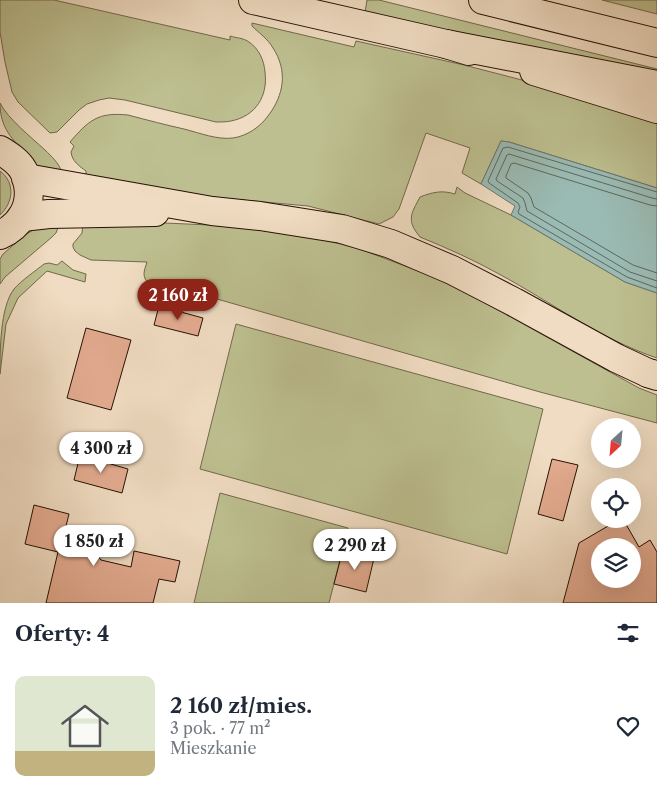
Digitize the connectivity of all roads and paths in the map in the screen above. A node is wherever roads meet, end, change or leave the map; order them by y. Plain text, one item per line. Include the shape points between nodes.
1 (253, 0) edge
2 (482, 0) edge
3 (657, 43) edge
4 (446, 44) junction
5 (657, 85) edge
6 (657, 109) edge
7 (0, 149) edge
8 (26, 178) junction
9 (212, 211) junction
10 (22, 217) junction
11 (0, 235) edge
12 (654, 375) edge

1 - 4 main road
2 - 3 main road
4 - 5 main road
4 - 6 main road
7 - 8 main road via 18,164
8 - 9 main road
8 - 10 main road via 29,201
9 - 10 main road
9 - 12 main road via 342,229 391,244 452,270
10 - 11 main road

